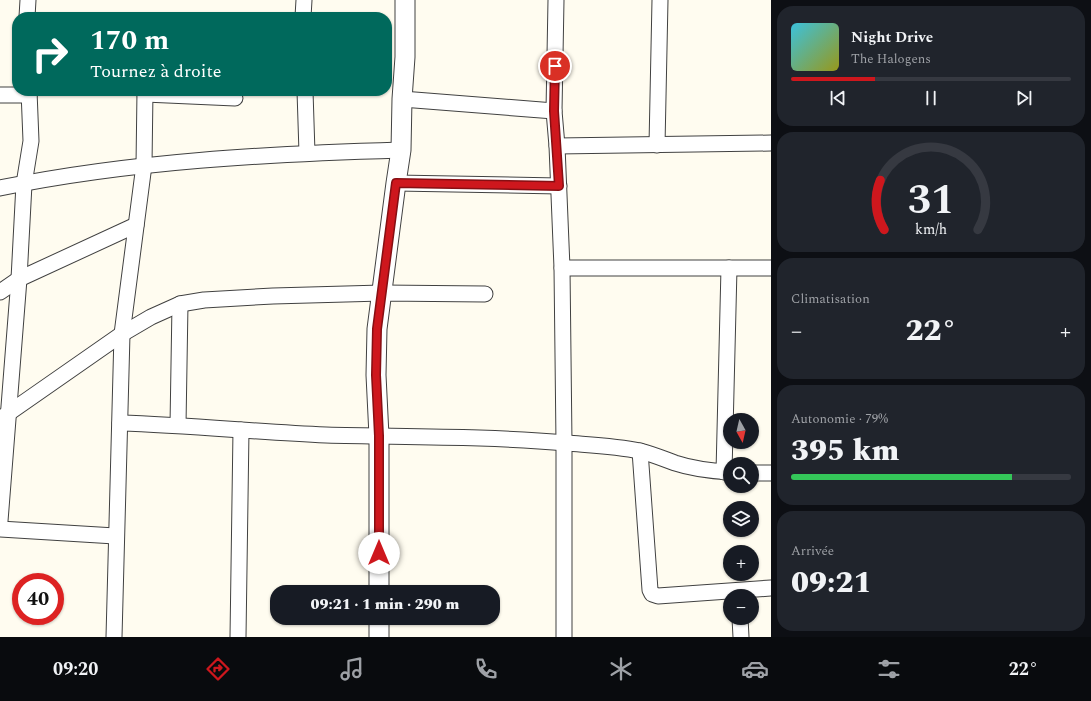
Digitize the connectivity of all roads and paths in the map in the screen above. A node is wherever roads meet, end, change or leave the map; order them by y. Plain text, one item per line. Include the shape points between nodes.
1 (28, 0) edge
2 (304, 0) edge
3 (405, 0) edge
4 (556, 0) edge
5 (660, 0) edge
6 (27, 12) edge
7 (303, 12) edge
8 (12, 94) edge
9 (0, 95) edge
10 (29, 96) edge
11 (145, 96) edge
12 (205, 96) edge
13 (304, 96) edge
14 (235, 98) dead end
15 (402, 99) junction
16 (554, 111) junction
17 (771, 143) edge
18 (657, 145) junction
19 (557, 146) junction
20 (401, 150) junction
21 (307, 153) junction
22 (144, 165) junction
23 (396, 183) junction
24 (24, 184) junction
25 (559, 186) junction
26 (0, 188) edge
27 (136, 225) junction
28 (562, 268) junction
29 (729, 268) junction
30 (771, 268) edge
31 (19, 279) junction
32 (0, 292) edge
33 (382, 293) junction
34 (485, 294) dead end
35 (180, 304) junction
36 (122, 334) junction
37 (4, 416) edge
38 (120, 423) junction
39 (178, 425) junction
40 (242, 430) junction
41 (379, 436) junction
42 (564, 443) junction
43 (640, 451) junction
44 (727, 457) edge
45 (723, 471) edge
46 (759, 473) edge
47 (771, 473) edge
48 (0, 521) edge
49 (0, 529) edge
50 (116, 536) junction
51 (379, 585) edge
52 (771, 588) edge
53 (759, 590) edge
54 (723, 594) edge
55 (379, 625) edge
56 (740, 625) edge
57 (114, 637) edge
58 (238, 637) edge
59 (379, 637) edge
60 (564, 637) edge
61 (741, 637) edge

1 - 6 street
2 - 7 street
3 - 15 street
4 - 16 street
5 - 18 street
8 - 9 street
10 - 24 street via 31,141
11 - 22 street
12 - 14 street
13 - 21 street
15 - 16 street
15 - 20 street
16 - 19 street
17 - 18 street
18 - 19 street
19 - 25 street
20 - 21 street
20 - 23 street
21 - 22 street
22 - 24 street
22 - 27 street
23 - 25 street
23 - 33 street
24 - 26 street
24 - 31 street
25 - 28 street
27 - 31 street
27 - 36 street
28 - 29 street
28 - 42 street
29 - 30 street
29 - 44 street
31 - 32 street
31 - 37 street
33 - 34 street
33 - 35 street via 266,296
33 - 41 street via 377,329 376,375
35 - 36 street
35 - 39 street
36 - 37 street
36 - 38 street
37 - 48 street
38 - 39 street
38 - 50 street
39 - 40 street
40 - 41 street
40 - 58 street
41 - 42 street via 477,437
41 - 51 street
42 - 43 street
42 - 60 street
43 - 45 street via 689,467
43 - 54 street via 652,594 658,596
46 - 47 street
49 - 50 street
50 - 57 street
52 - 53 street
55 - 59 street
56 - 61 street

